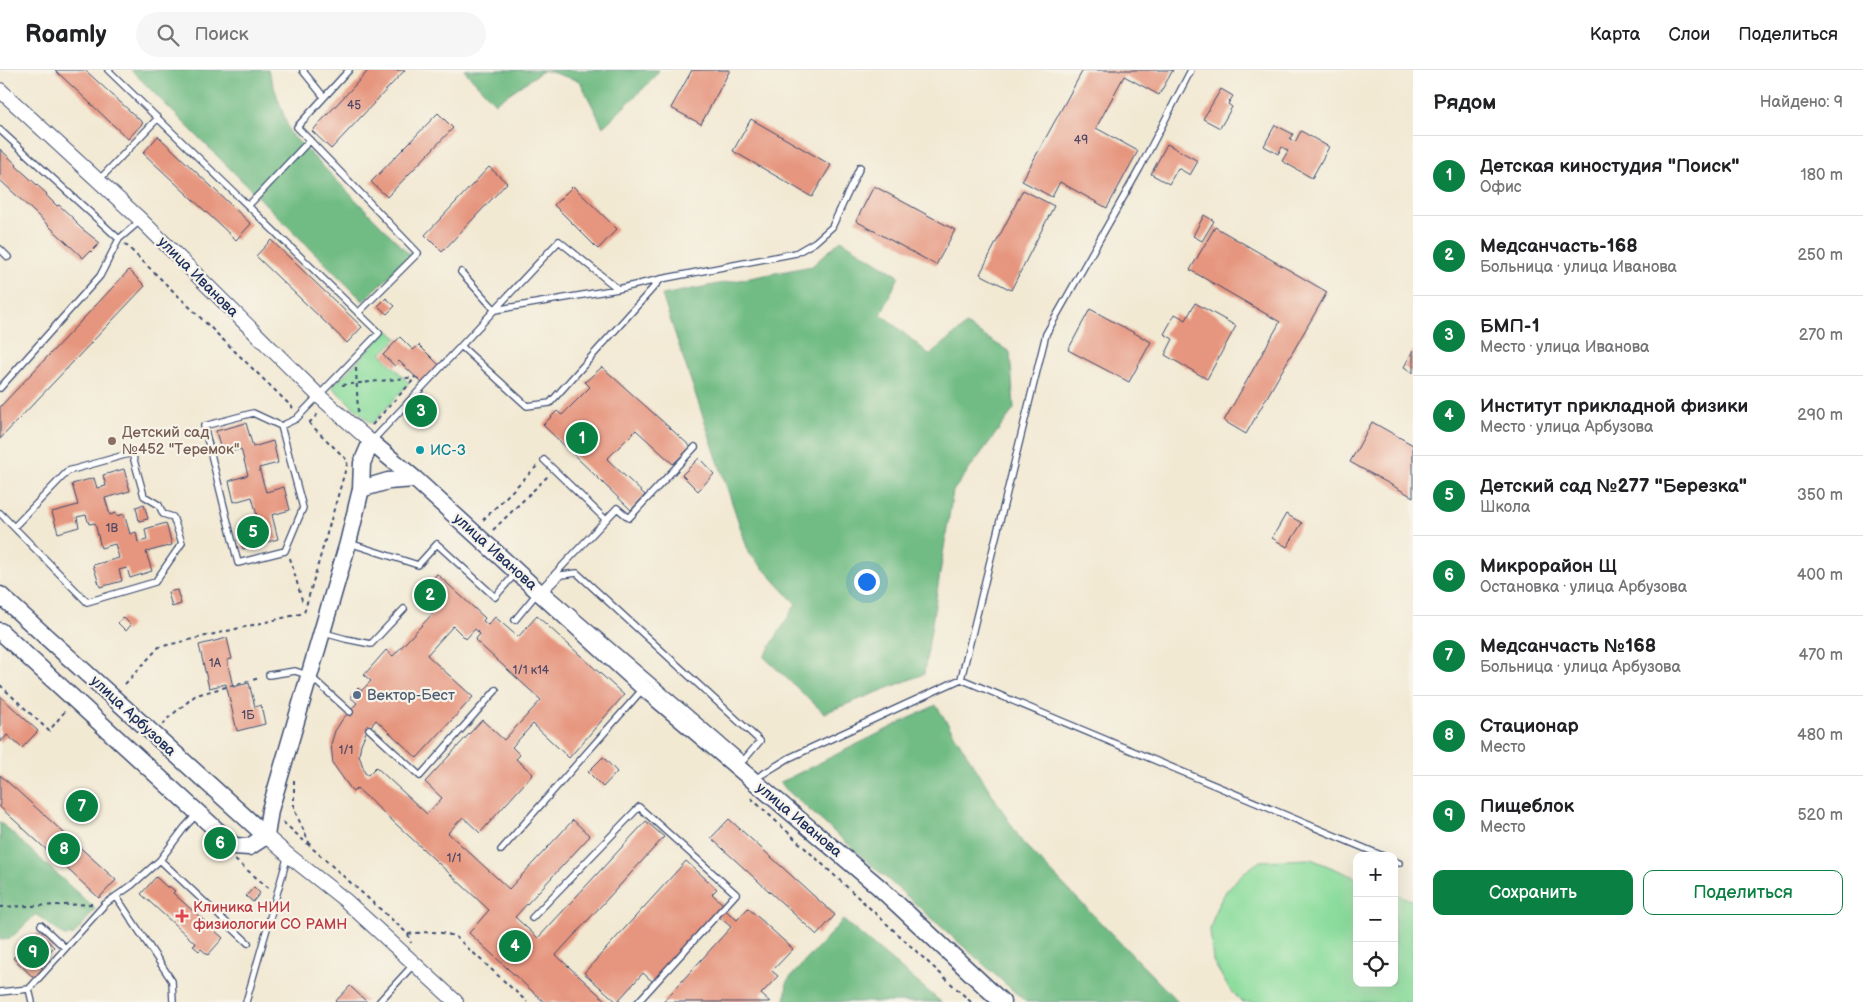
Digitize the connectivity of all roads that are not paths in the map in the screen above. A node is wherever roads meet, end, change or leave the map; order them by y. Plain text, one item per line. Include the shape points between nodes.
1 (108, 70) edge
2 (304, 70) edge
3 (349, 70) edge
4 (1191, 70) edge
5 (0, 90) edge
6 (324, 97) junction
7 (158, 118) junction
8 (0, 130) edge
9 (310, 140) junction
10 (860, 167) dead end
11 (99, 180) junction
12 (248, 206) junction
13 (141, 220) junction
14 (120, 239) junction
15 (0, 249) edge
16 (8, 257) dead end
17 (461, 272) dead end
18 (661, 279) junction
19 (618, 289) junction
20 (494, 310) junction
21 (358, 313) junction
22 (461, 346) junction
23 (0, 388) edge
24 (323, 392) junction
25 (281, 426) junction
26 (370, 435) junction
27 (694, 447) dead end
28 (544, 460) road end
29 (415, 479) junction
30 (361, 489) junction
31 (0, 513) edge
32 (606, 520) junction
33 (14, 527) junction
34 (348, 543) junction
35 (516, 572) junction
36 (561, 575) joint
37 (538, 592) junction
38 (0, 595) edge
39 (404, 609) dead end
40 (515, 620) dead end
41 (0, 631) edge
42 (322, 633) junction
43 (269, 675) road end
44 (310, 676) junction
45 (961, 679) junction
46 (644, 688) junction
47 (496, 690) dead end
48 (350, 712) dead end
49 (369, 729) dead end
50 (748, 787) junction
51 (199, 813) junction
52 (266, 836) junction
53 (500, 850) dead end
54 (1373, 852) edge
55 (288, 855) junction
56 (160, 860) junction
57 (116, 896) junction
58 (532, 918) dead end
59 (41, 925) dead end
60 (248, 943) dead end
61 (64, 947) junction
62 (414, 964) junction
63 (29, 989) junction
64 (0, 992) edge
65 (32, 1002) edge
66 (173, 1002) edge
67 (246, 1002) edge
68 (379, 1002) edge
69 (456, 1002) edge
70 (638, 1002) edge
71 (1002, 1002) edge

1 - 7 lane
2 - 6 lane
3 - 6 lane
4 - 45 lane via 1046,334
5 - 11 street, улица Иванова
6 - 9 lane via 297,126
7 - 11 lane
7 - 12 lane
8 - 14 lane
9 - 12 lane
9 - 21 lane via 418,253
10 - 18 lane via 832,227 796,254
11 - 13 street, улица Иванова
12 - 21 lane
13 - 14 lane
13 - 24 street, улица Иванова
14 - 23 lane via 100,276
15 - 16 lane
17 - 20 lane
18 - 19 lane
18 - 22 lane via 550,403 527,406
19 - 20 lane
19 - 20 lane via 559,241
20 - 22 lane
21 - 24 lane via 379,333
22 - 26 lane
24 - 25 lane via 296,419
24 - 26 street, улица Иванова
25 - 25 lane via 253,413 204,426 238,563 285,551 303,508
26 - 29 main road, улица Иванова
26 - 30 main road via 362,463
27 - 32 lane via 629,518 617,508
28 - 32 lane
29 - 30 main road via 388,481
29 - 35 main road, улица Иванова
30 - 34 main road
31 - 33 lane
32 - 37 lane
33 - 33 lane via 87,602 155,582 182,543 173,517 163,514 159,505 144,496 132,453 68,470
34 - 35 lane via 418,565 437,544 495,597
34 - 42 main road
35 - 37 main road, улица Иванова
36 - 36 lane via 577,573 760,741 744,760 546,590
37 - 40 lane
37 - 46 main road, улица Иванова
38 - 52 main road, улица Арбузова
39 - 42 lane via 371,644
41 - 51 main road, улица Арбузова
42 - 44 main road
43 - 44 lane via 294,671
44 - 48 lane
44 - 52 main road via 270,810
45 - 50 lane via 789,758
45 - 54 lane
46 - 50 main road, улица Иванова
46 - 53 lane
47 - 49 lane via 420,776
50 - 71 main road, улица Иванова via 879,887
51 - 52 main road, улица Арбузова via 234,846 249,847
51 - 56 lane
52 - 55 street, улица Арбузова
55 - 62 street, улица Арбузова via 345,900
55 - 67 lane
56 - 57 lane
56 - 60 lane
57 - 61 lane
57 - 66 lane via 172,982
58 - 70 lane via 639,807 736,894
59 - 61 lane
61 - 63 lane
62 - 68 lane
62 - 69 street, улица Арбузова
63 - 64 lane
63 - 65 lane

